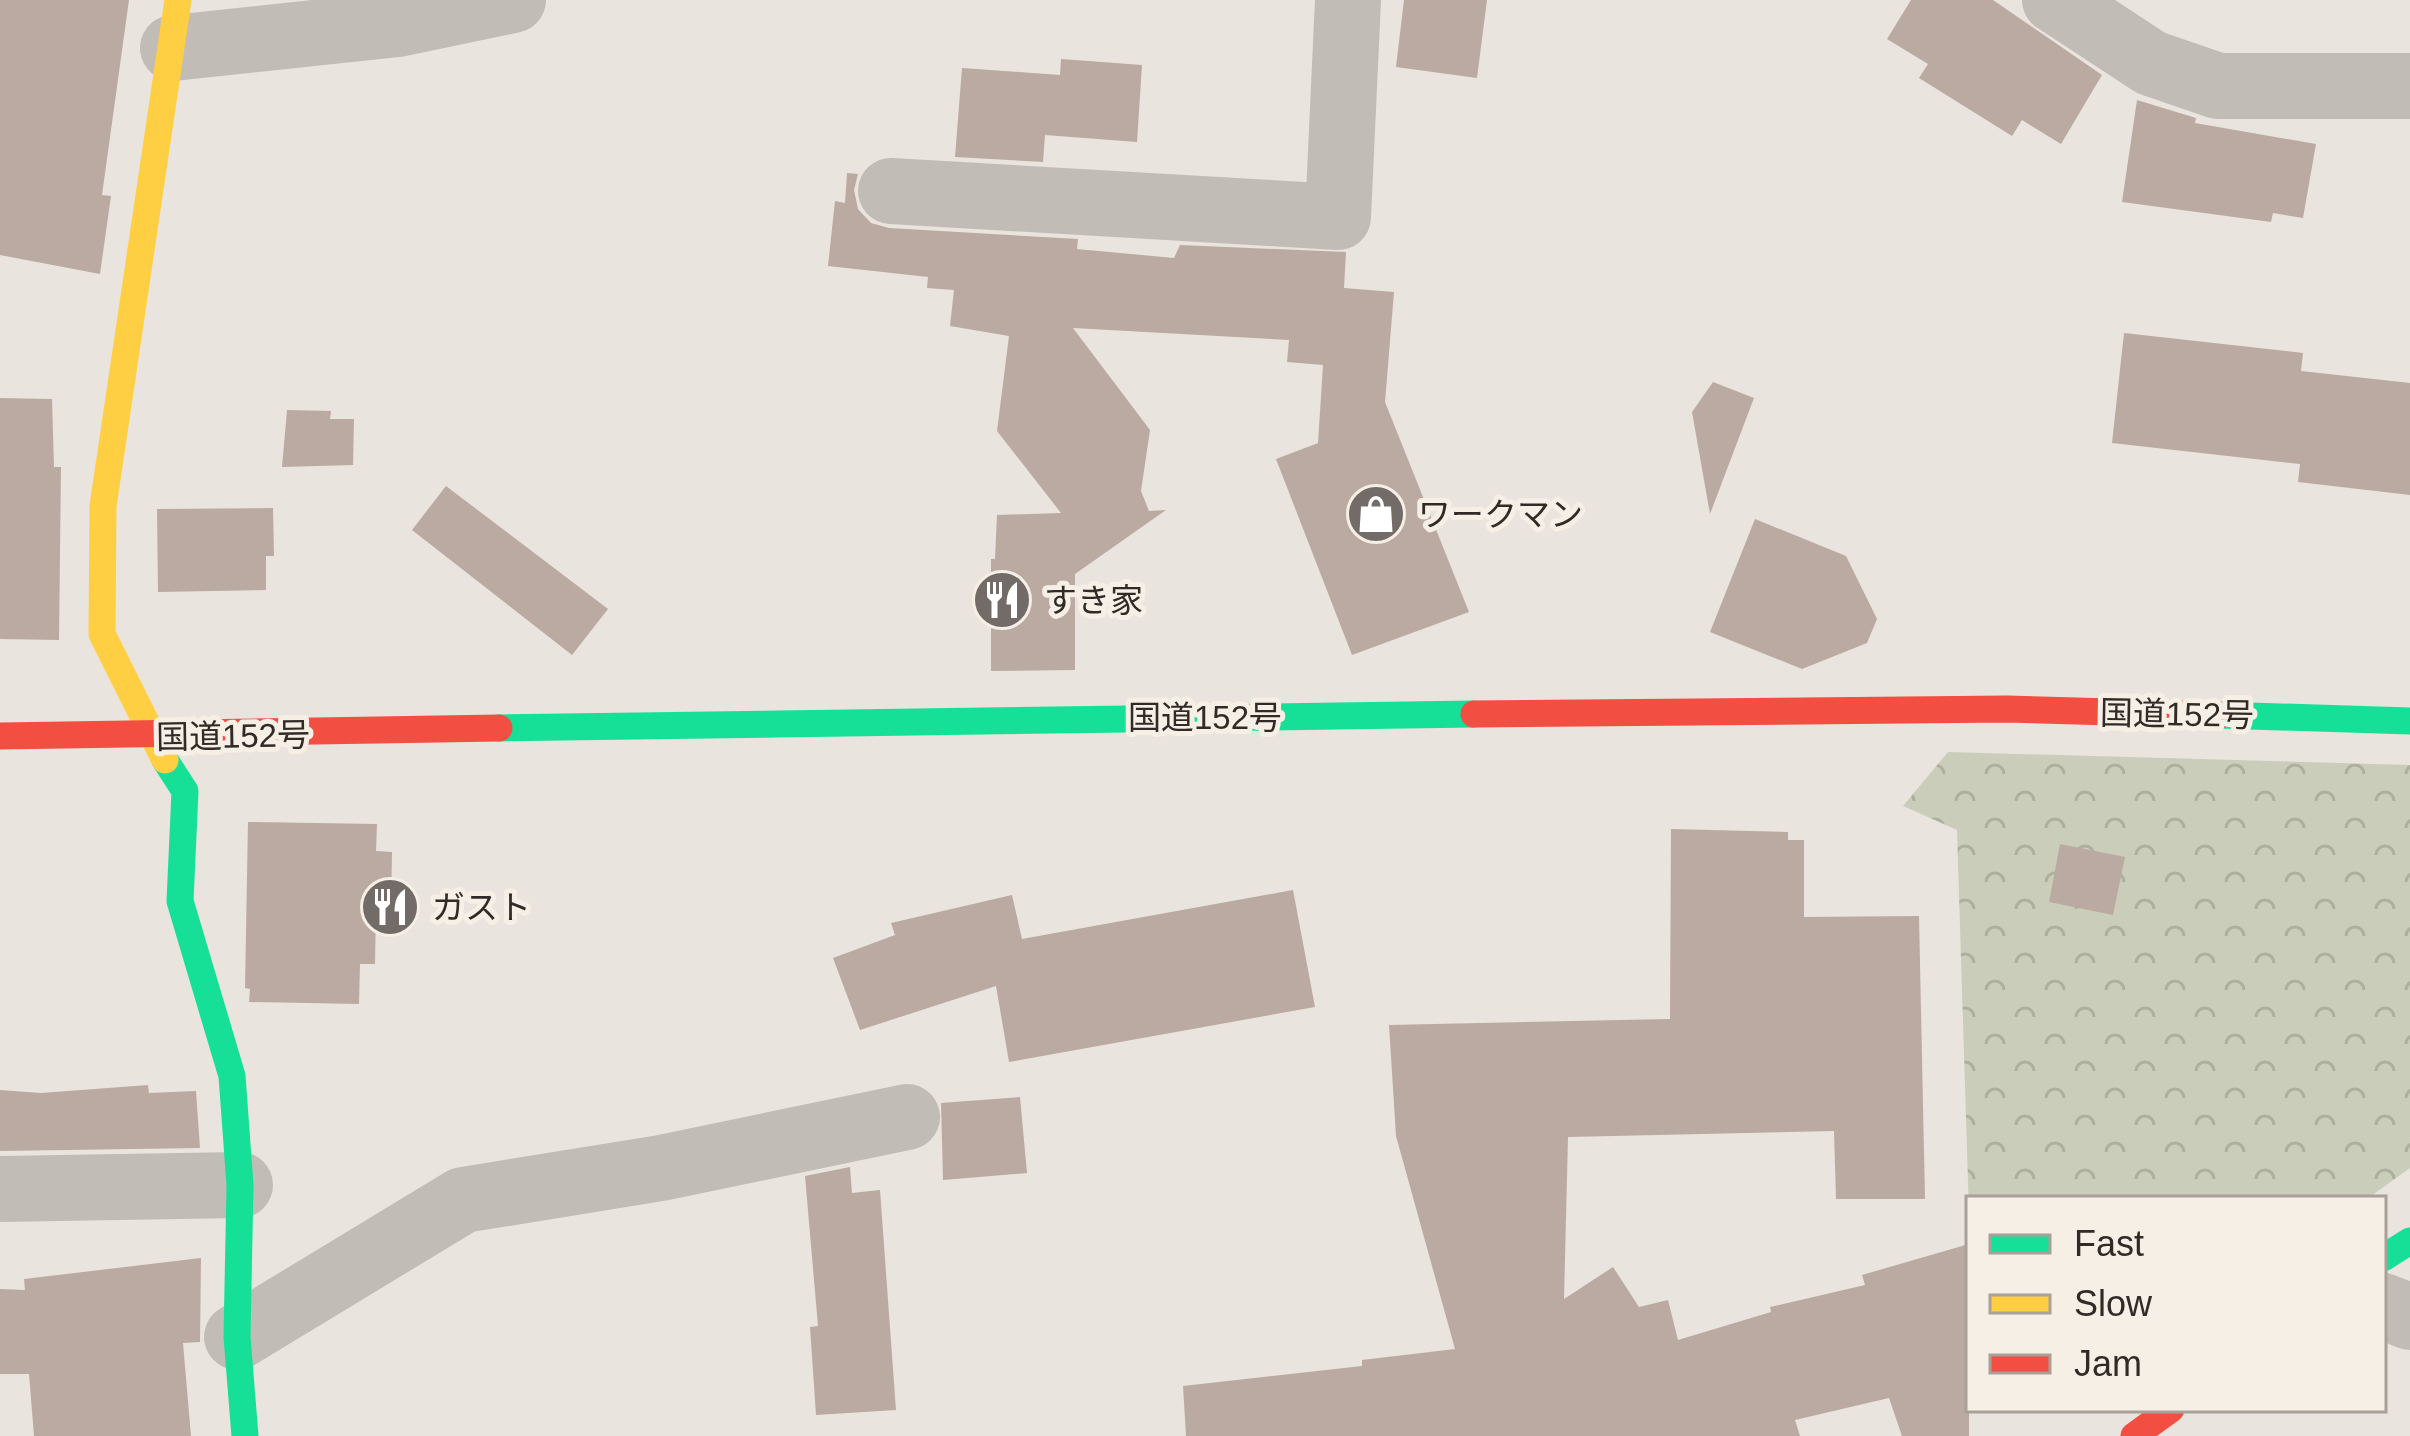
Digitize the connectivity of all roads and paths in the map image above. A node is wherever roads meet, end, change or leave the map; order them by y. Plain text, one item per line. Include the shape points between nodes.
1 (512, 0) edge
2 (1348, 0) edge
3 (2055, 0) edge
4 (176, 24) edge
5 (2410, 86) edge
6 (891, 191) dead end
7 (2410, 721) edge
8 (0, 736) edge
9 (150, 738) junction
10 (907, 1117) dead end
11 (240, 1185) junction
12 (0, 1189) edge
13 (237, 1337) junction
14 (2167, 1412) edge
15 (245, 1436) edge
16 (2134, 1436) edge

1 - 4 street via 398,24
2 - 6 street via 1339,217
3 - 5 street via 2151,63 2218,86
4 - 9 main road via 104,506 102,634
7 - 9 main road, 国道152号 via 2007,710 1064,718
8 - 9 main road, 国道152号
9 - 11 main road via 184,791 179,901 232,1076
10 - 13 street via 463,1200
11 - 12 street
11 - 13 main road
13 - 15 main road
14 - 16 main road

